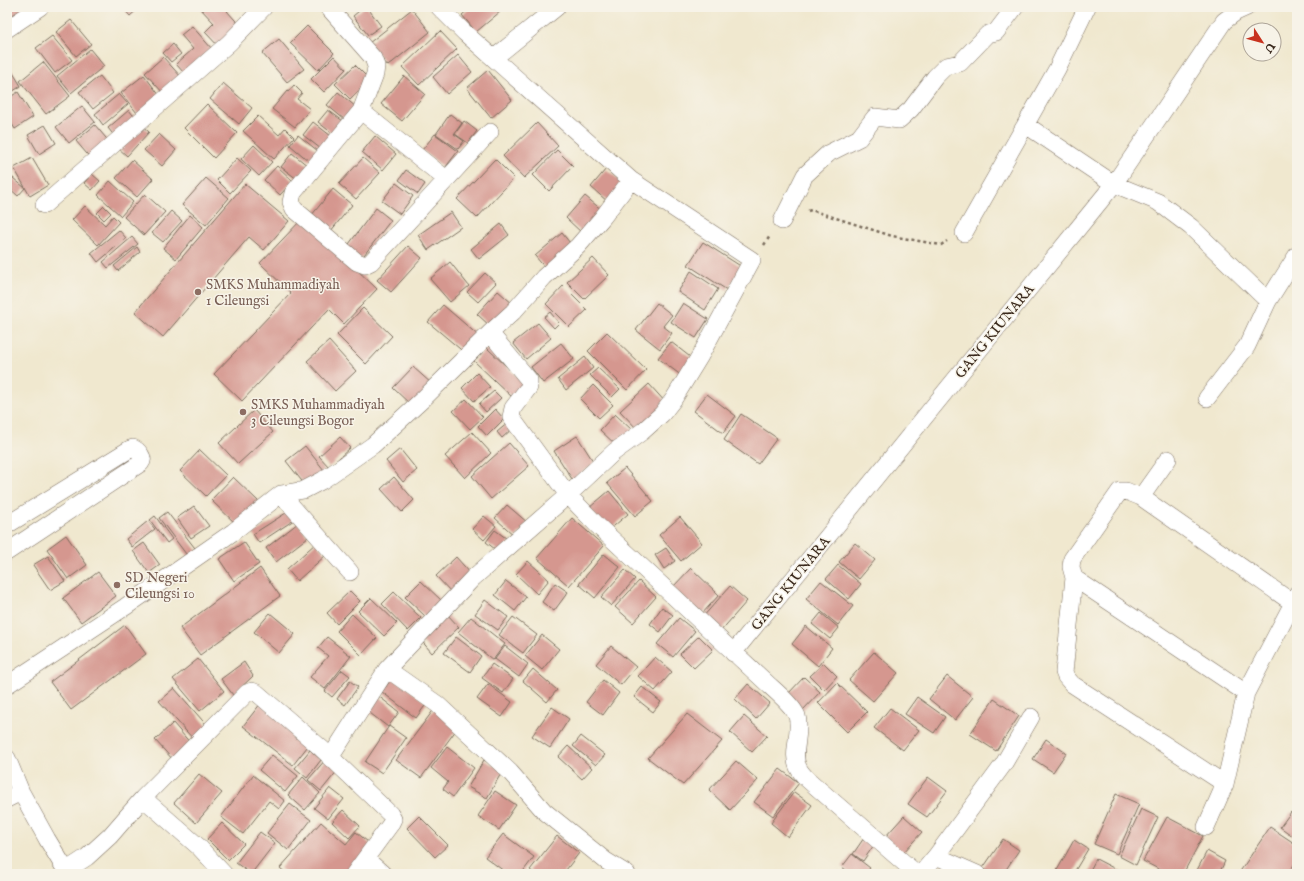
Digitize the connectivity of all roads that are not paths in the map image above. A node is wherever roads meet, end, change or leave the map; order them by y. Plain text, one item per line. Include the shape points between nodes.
1 (40, 7) edge
2 (264, 7) edge
3 (328, 7) edge
4 (439, 7) edge
5 (557, 7) edge
6 (1014, 7) edge
7 (1086, 7) edge
8 (1247, 7) edge
9 (7, 29) edge
10 (494, 58) junction
11 (361, 111) junction
12 (1026, 125) junction
13 (490, 132) dead end
14 (446, 179) junction
15 (631, 180) junction
16 (1114, 184) junction
17 (44, 205) dead end
18 (782, 221) road end
19 (964, 233) road end
20 (1297, 255) edge
21 (1268, 301) junction
22 (490, 333) junction
23 (1206, 398) dead end
24 (1168, 459) dead end
25 (281, 494) junction
26 (568, 495) junction
27 (1141, 497) junction
28 (7, 525) edge
29 (7, 552) edge
30 (350, 572) dead end
31 (1074, 578) junction
32 (1296, 600) edge
33 (734, 653) junction
34 (387, 669) junction
35 (7, 685) edge
36 (1246, 693) junction
37 (1031, 717) dead end
38 (7, 758) edge
39 (330, 758) junction
40 (1226, 784) junction
41 (14, 795) edge
42 (143, 798) junction
43 (1206, 827) dead end
44 (936, 856) junction
45 (366, 859) junction
46 (67, 872) edge
47 (224, 874) edge
48 (354, 874) edge
49 (383, 874) edge
50 (627, 874) edge
51 (917, 874) edge
52 (921, 874) edge
53 (977, 874) edge

1 - 9 street
2 - 17 street via 229,43
3 - 11 street via 373,58 376,66
4 - 10 street
5 - 10 street
6 - 18 street via 996,32 988,34 960,63 946,66 899,120 875,117 859,138 829,153 805,175
7 - 12 street via 1057,69
8 - 16 street, GANG KIUNARA via 1224,21
10 - 15 street
11 - 14 street
11 - 14 street via 293,193 290,202 294,209 357,262 365,265 371,262
12 - 16 street
12 - 19 street
13 - 14 street
15 - 22 street via 578,246
15 - 26 street via 752,260 673,400 644,431 614,452
16 - 21 street via 1158,202 1191,227
16 - 33 street, GANG KIUNARA
20 - 21 street
21 - 23 street via 1247,346
22 - 25 street via 373,445 323,480 304,490
22 - 26 street via 529,380 529,387 514,408 511,417
24 - 27 street
25 - 30 street
25 - 35 street via 233,532
26 - 33 street
26 - 34 street via 478,574
27 - 31 street via 1126,490 1120,491 1072,559
27 - 32 street
28 - 29 street via 130,449 137,450 143,458 141,463
31 - 36 street
31 - 40 street via 1064,672 1066,677 1072,684
32 - 36 street
33 - 51 street via 790,706 797,716 798,768 807,779
34 - 39 street
34 - 50 street via 437,704 510,772 544,811 606,861
36 - 40 street
37 - 44 street via 1003,765
38 - 41 street
39 - 42 street via 252,691 247,693
39 - 45 street via 393,819
40 - 43 street
41 - 46 street
42 - 46 street via 110,836
42 - 47 street
44 - 52 street
44 - 53 street
45 - 48 street
45 - 49 street

